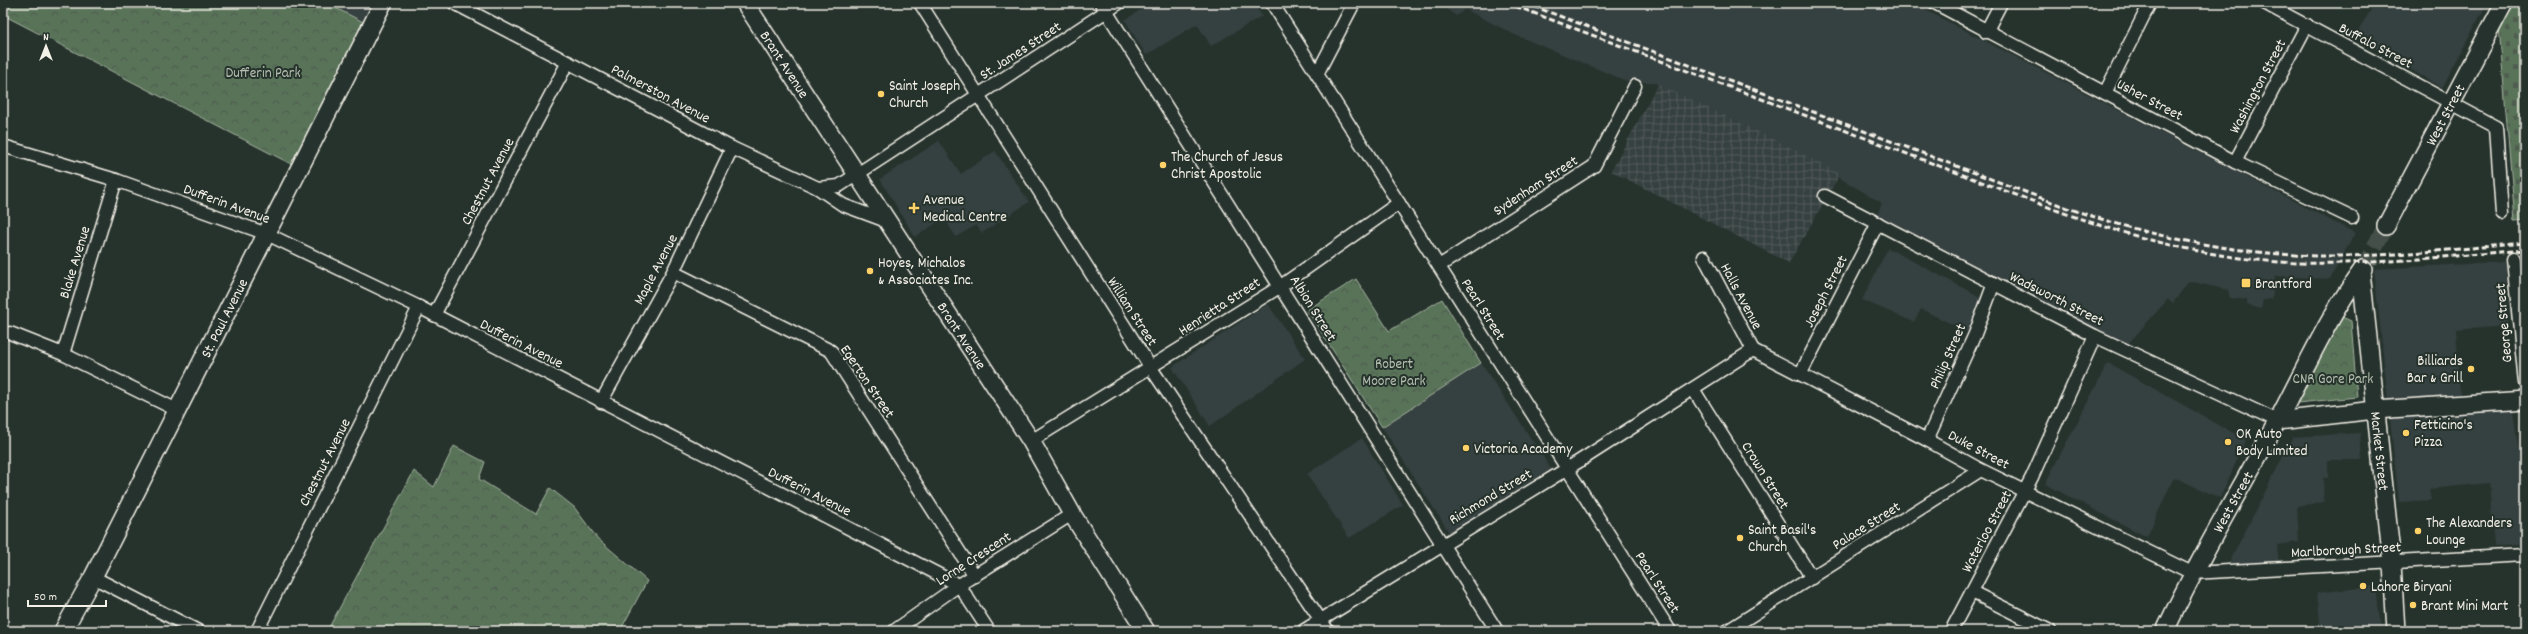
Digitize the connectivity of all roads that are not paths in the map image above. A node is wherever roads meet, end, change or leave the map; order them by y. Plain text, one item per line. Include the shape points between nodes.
1 (383, 3) edge
2 (454, 3) edge
3 (745, 3) edge
4 (920, 3) edge
5 (1119, 3) edge
6 (1272, 3) edge
7 (1354, 3) edge
8 (1935, 3) edge
9 (2001, 3) edge
10 (2150, 3) edge
11 (2264, 3) edge
12 (2504, 3) edge
13 (1104, 7) edge
14 (2307, 25) junction
15 (1986, 32) junction
16 (568, 62) junction
17 (1317, 74) junction
18 (1635, 86) dead end
19 (2105, 93) junction
20 (978, 96) junction
21 (2451, 103) junction
22 (3, 146) edge
23 (732, 148) junction
24 (2235, 162) junction
25 (856, 174) junction
26 (116, 180) junction
27 (818, 188) junction
28 (1825, 196) dead end
29 (1399, 203) junction
30 (2502, 214) dead end
31 (2352, 218) dead end
32 (886, 220) junction
33 (1878, 224) junction
34 (2386, 226) tunnel mouth
35 (267, 234) junction
36 (1704, 257) dead end
37 (2513, 259) dead end
38 (1439, 266) junction
39 (2362, 270) joint
40 (674, 272) junction
41 (1994, 283) junction
42 (1281, 286) junction
43 (419, 307) junction
44 (434, 315) junction
45 (10, 333) dead end
46 (2095, 336) junction
47 (1753, 350) junction
48 (63, 354) junction
49 (1151, 368) junction
50 (1801, 373) junction
51 (2525, 383) edge
52 (1693, 389) junction
53 (2525, 400) edge
54 (601, 402) junction
55 (177, 410) junction
56 (2375, 410) junction
57 (2278, 421) junction
58 (1927, 440) junction
59 (1031, 441) junction
60 (1566, 469) junction
61 (1981, 470) junction
62 (2025, 490) junction
63 (1072, 514) junction
64 (1441, 544) junction
65 (2525, 555) edge
66 (2392, 563) junction
67 (2192, 573) junction
68 (975, 576) junction
69 (93, 577) junction
70 (1812, 578) junction
71 (959, 585) junction
72 (1972, 592) junction
73 (1321, 620) junction
74 (65, 630) edge
75 (198, 631) edge
76 (257, 631) edge
77 (894, 631) edge
78 (989, 631) edge
79 (1146, 631) edge
80 (1303, 631) edge
81 (1328, 631) edge
82 (1497, 631) edge
83 (1670, 631) edge
84 (1727, 631) edge
85 (1951, 631) edge
86 (2050, 631) edge
87 (2165, 631) edge
88 (2396, 631) edge

1 - 35 main road, St. Paul Avenue
2 - 16 street, Palmerston Avenue
3 - 25 main road, Brant Avenue
4 - 20 street, William Street
5 - 13 street, St. James Street
6 - 17 street, Pearl Street
7 - 17 street
8 - 15 street, Usher Street
9 - 15 street
10 - 19 street
11 - 14 street, Buffalo Street
12 - 21 main road, West Street
13 - 20 street, St. James Street
13 - 42 street, Albion Street
14 - 21 street, Buffalo Street
14 - 24 street, Washington Street
15 - 19 street, Usher Street
16 - 23 street, Palmerston Avenue
16 - 44 street, Chestnut Avenue
17 - 29 street, Pearl Street
18 - 38 street, Sydenham Street via 1594,166
19 - 24 street, Usher Street
20 - 25 street, St. James Street
20 - 49 street, William Street
21 - 30 street via 2496,127
21 - 34 main road, West Street
22 - 26 street, Dufferin Avenue
23 - 27 street, Palmerston Avenue
23 - 40 street, Maple Avenue
24 - 31 street, Usher Street
25 - 27 street via 839,186
25 - 32 main road, Brant Avenue
26 - 35 street, Dufferin Avenue
26 - 48 street, Blake Avenue
27 - 32 street, Palmerston Avenue via 843,204
28 - 33 street, Wadsworth Street
29 - 38 street, Pearl Street
29 - 42 street, Henrietta Street
32 - 59 main road, Brant Avenue
33 - 41 street, Wadsworth Street
33 - 50 street, Joseph Street
35 - 43 street, Dufferin Avenue
35 - 55 main road, St. Paul Avenue
36 - 47 street, Halls Avenue
37 - 51 street, George Street
38 - 60 street, Pearl Street
39 - 56 main road, Market Street
39 - 57 main road, West Street via 2347,290
40 - 54 street, Maple Avenue
40 - 68 street, Egerton Street via 831,351
41 - 46 street, Wadsworth Street
41 - 58 street, Philip Street via 1975,334
42 - 49 street, Henrietta Street
42 - 64 street, Albion Street
43 - 44 street, Dufferin Avenue
43 - 76 street, Chestnut Avenue
44 - 54 street, Dufferin Avenue
45 - 48 street
46 - 57 street, Wadsworth Street
46 - 62 street, Waterloo Street
47 - 50 street, Duke Street
47 - 52 street, Richmond Street
48 - 55 street
49 - 59 street, Henrietta Street
49 - 73 street, William Street
50 - 58 street, Duke Street
52 - 60 street, Richmond Street
52 - 70 street, Crown Street
53 - 56 main road
54 - 71 street, Dufferin Avenue
55 - 69 main road, St. Paul Avenue
56 - 57 main road
56 - 66 main road, Market Street
57 - 67 main road, West Street
58 - 61 street, Duke Street
59 - 63 main road, Brant Avenue
60 - 64 street, Richmond Street
60 - 83 street, Pearl Street
61 - 62 street, Duke Street
61 - 70 street, Palace Street
62 - 67 street, Duke Street
62 - 72 street, Waterloo Street
63 - 68 street, Lorne Crescent
63 - 79 main road, Brant Avenue
64 - 73 street, Richmond Street
64 - 82 street, Albion Street
65 - 66 street, Marlborough Street
66 - 67 street, Marlborough Street
66 - 88 main road, Market Street
67 - 87 main road, West Street
68 - 71 street, Lorne Crescent
69 - 74 main road, St. Paul Avenue
69 - 75 street
70 - 84 street, Palace Street
71 - 77 street, Lorne Crescent
71 - 78 street, Dufferin Avenue
72 - 85 street, Waterloo Street
72 - 86 street
73 - 80 street, Richmond Street
73 - 81 street, William Street

